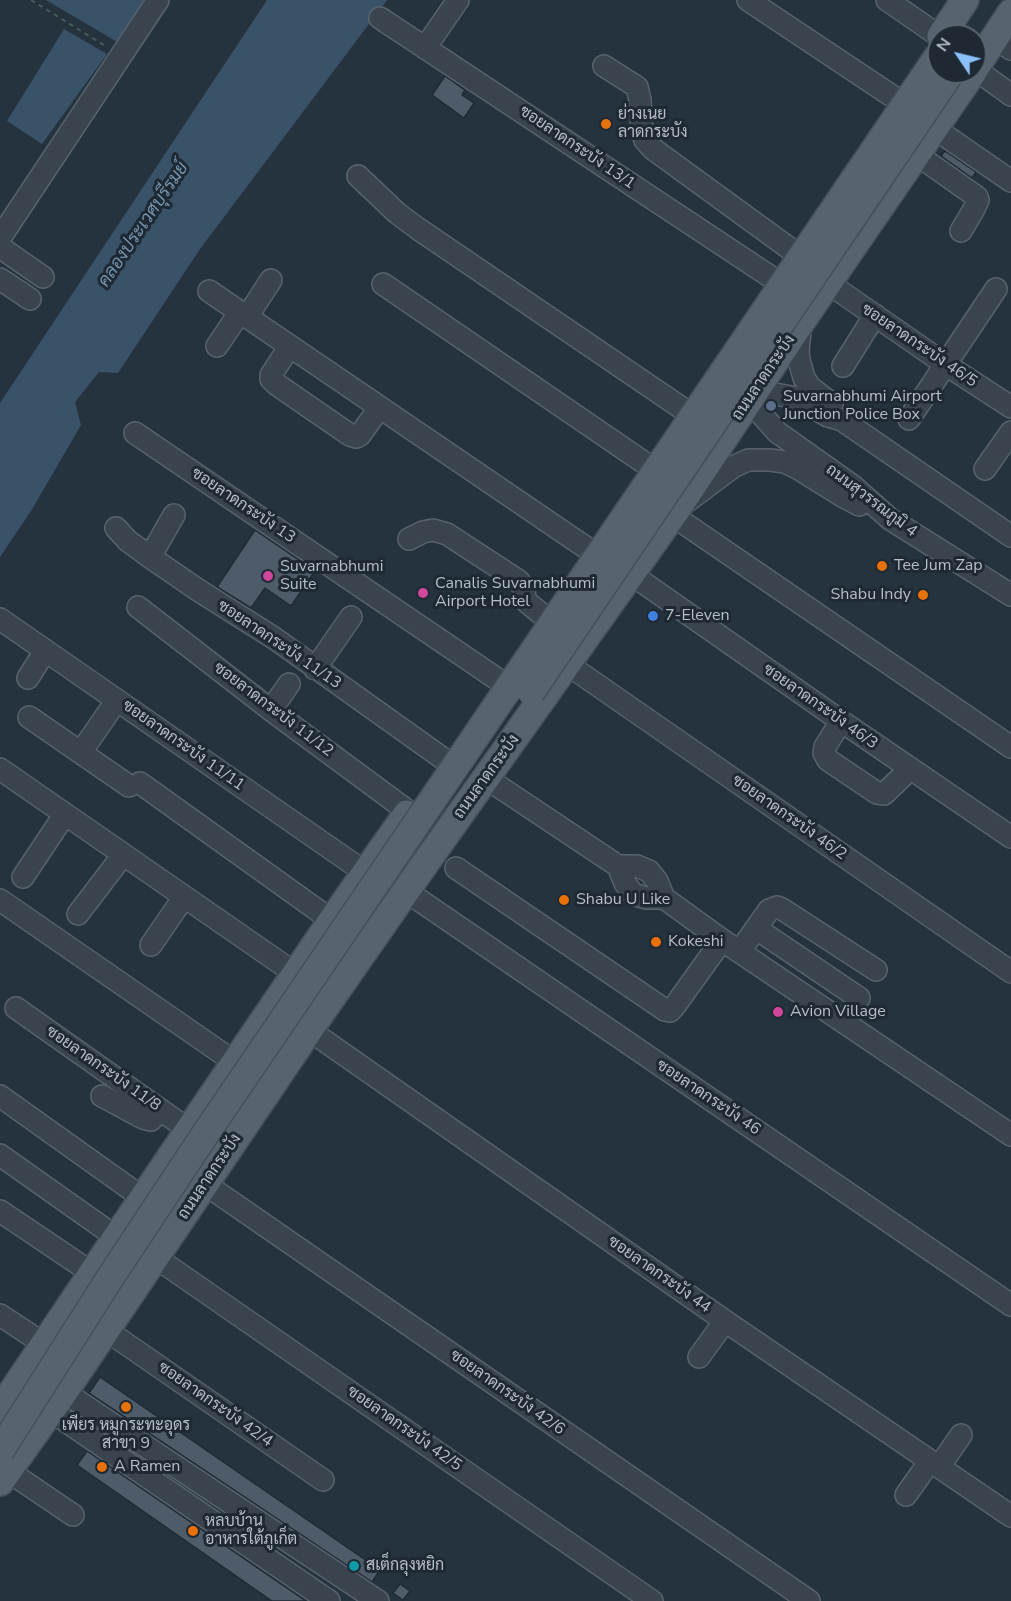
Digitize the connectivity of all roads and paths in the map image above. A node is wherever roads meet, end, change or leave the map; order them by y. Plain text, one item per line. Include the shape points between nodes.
1 (31, 0) edge
2 (158, 0) edge
3 (458, 0) edge
4 (748, 0) edge
5 (887, 0) edge
6 (966, 0) edge
7 (976, 0) edge
8 (380, 18) dead end
9 (949, 24) edge
10 (960, 24) edge
11 (927, 28) edge
12 (1001, 28) edge
13 (424, 48) junction
14 (987, 50) edge
15 (121, 56) junction
16 (927, 56) edge
17 (604, 66) dead end
18 (927, 73) edge
19 (987, 79) edge
20 (943, 84) edge
21 (964, 84) edge
22 (1011, 95) edge
23 (898, 100) junction
24 (934, 128) junction
25 (916, 154) junction
26 (358, 176) dead end
27 (1011, 181) edge
28 (961, 231) dead end
29 (0, 238) edge
30 (0, 248) edge
31 (794, 251) junction
32 (43, 277) dead end
33 (0, 279) edge
34 (272, 280) dead end
35 (828, 283) junction
36 (383, 284) dead end
37 (768, 288) junction
38 (996, 289) dead end
39 (209, 291) dead end
40 (30, 299) dead end
41 (243, 315) junction
42 (875, 315) junction
43 (801, 322) junction
44 (217, 346) dead end
45 (290, 346) junction
46 (945, 364) junction
47 (843, 366) dead end
48 (751, 392) junction
49 (691, 403) junction
50 (380, 407) junction
51 (1011, 407) edge
52 (909, 419) dead end
53 (842, 420) junction
54 (1011, 432) edge
55 (135, 433) dead end
56 (649, 466) junction
57 (985, 469) dead end
58 (674, 513) junction
59 (174, 515) dead end
60 (890, 519) junction
61 (116, 528) dead end
62 (1011, 536) edge
63 (409, 539) dead end
64 (591, 551) junction
65 (150, 557) junction
66 (631, 574) junction
67 (1011, 595) edge
68 (138, 608) dead end
69 (351, 617) dead end
70 (545, 617) junction
71 (0, 620) edge
72 (45, 651) junction
73 (567, 664) junction
74 (315, 669) junction
75 (28, 678) dead end
76 (500, 681) junction
77 (289, 684) dead end
78 (117, 700) junction
79 (271, 710) junction
80 (29, 717) dead end
81 (841, 721) junction
82 (1011, 747) edge
83 (81, 752) junction
84 (445, 760) junction
85 (0, 769) edge
86 (910, 769) junction
87 (486, 778) junction
88 (409, 812) junction
89 (65, 814) junction
90 (1011, 837) edge
91 (123, 855) junction
92 (456, 868) dead end
93 (366, 873) junction
94 (23, 876) dead end
95 (406, 891) junction
96 (184, 897) junction
97 (0, 900) edge
98 (78, 914) dead end
99 (333, 919) junction
100 (757, 929) junction
101 (151, 945) dead end
102 (731, 946) junction
103 (876, 970) dead end
104 (1011, 972) edge
105 (296, 974) junction
106 (860, 998) dead end
107 (16, 1008) dead end
108 (309, 1030) junction
109 (236, 1062) junction
110 (0, 1096) edge
111 (102, 1096) dead end
112 (161, 1110) junction
113 (189, 1130) junction
114 (1011, 1135) edge
115 (0, 1155) edge
116 (205, 1184) junction
117 (143, 1198) junction
118 (0, 1210) edge
119 (116, 1237) junction
120 (155, 1257) junction
121 (92, 1273) junction
122 (1011, 1305) edge
123 (0, 1315) edge
124 (725, 1321) junction
125 (106, 1329) junction
126 (45, 1344) junction
127 (699, 1358) dead end
128 (58, 1401) junction
129 (0, 1410) edge
130 (961, 1435) dead end
131 (27, 1444) junction
132 (935, 1464) junction
133 (2, 1468) edge
134 (323, 1480) dead end
135 (906, 1495) dead end
136 (73, 1515) dead end
137 (1011, 1516) edge
138 (329, 1601) edge
139 (378, 1601) edge
140 (652, 1601) edge
141 (809, 1601) edge

1 - 15 path
2 - 15 street
3 - 13 street
4 - 23 street
5 - 11 street
6 - 9 main road
7 - 10 main road
8 - 13 street, ซอยลาดกระบัง 13/1
12 - 14 main road, ถนนลาดกระบัง
13 - 37 street, ซอยลาดกระบัง 13/1
15 - 29 street
16 - 23 main road
17 - 31 street via 637,87 642,132 652,149
18 - 133 main road, bridge via 194,1151 110,1278
19 - 22 street
20 - 131 main road, bridge via 519,709 136,1253 48,1392
21 - 24 main road, ถนนลาดกระบัง
23 - 31 main road
24 - 25 main road, ถนนลาดกระบัง
24 - 27 street
25 - 28 street via 977,197
25 - 35 main road, ถนนลาดกระบัง
26 - 49 street via 417,228
30 - 32 street
31 - 37 main road
33 - 40 street
34 - 41 street
35 - 42 street, ซอยลาดกระบัง 46/5
35 - 43 main road, ถนนลาดกระบัง
36 - 56 street
37 - 48 street, ถนนสุวรรณภูมิ 4 via 743,351 743,371
37 - 49 main road
38 - 46 street
39 - 41 street
41 - 44 street
41 - 45 street
42 - 46 street, ซอยลาดกระบัง 46/5
42 - 47 street
43 - 48 main road, ถนนลาดกระบัง
43 - 53 street via 798,350 804,378
45 - 50 street
45 - 50 street via 271,375 272,380 341,429 356,437 360,435
46 - 51 street, ซอยลาดกระบัง 46/5
46 - 52 street
48 - 49 street via 726,387
48 - 53 street via 797,398
48 - 58 main road, ถนนลาดกระบัง
48 - 60 street, ถนนสุวรรณภูมิ 4 via 762,415 777,432 853,486
49 - 56 main road
50 - 64 street
53 - 62 street
54 - 57 street
55 - 76 street, ซอยลาดกระบัง 13
56 - 64 main road
58 - 60 street via 733,467 748,460 770,460 785,462
58 - 66 main road, ถนนลาดกระบัง
58 - 82 street
59 - 65 street
60 - 67 street, ถนนสุวรรณภูมิ 4
61 - 65 street, ซอยลาดกระบัง 11/13
63 - 70 street via 433,530 447,534 519,581 525,599
64 - 70 main road
65 - 74 street, ซอยลาดกระบัง 11/13
66 - 73 main road, ถนนลาดกระบัง
66 - 81 street, ซอยลาดกระบัง 46/3
68 - 79 street, ซอยลาดกระบัง 11/12
69 - 74 street
70 - 76 main road
71 - 72 street, ซอยลาดกระบัง 11/11
72 - 75 street
72 - 78 street, ซอยลาดกระบัง 11/11
73 - 87 main road, ถนนลาดกระบัง
73 - 104 street, ซอยลาดกระบัง 46/2
74 - 84 street, ซอยลาดกระบัง 11/13
76 - 84 main road
77 - 79 street
78 - 83 street
78 - 93 street, ซอยลาดกระบัง 11/11
79 - 88 street, ซอยลาดกระบัง 11/12
80 - 83 street
81 - 86 street, ซอยลาดกระบัง 46/3
81 - 86 street via 825,747 828,760 884,795
83 - 99 street
84 - 88 main road
85 - 89 street
86 - 90 street, ซอยลาดกระบัง 46/3
87 - 95 main road, ถนนลาดกระบัง
87 - 102 street via 618,866 633,894 664,898
88 - 93 main road
89 - 91 street
89 - 94 street
91 - 96 street
91 - 98 street
92 - 102 street via 665,1010 670,1011
93 - 99 main road
95 - 108 main road, ถนนลาดกระบัง
95 - 122 street, ซอยลาดกระบัง 46
96 - 101 street
96 - 105 street
97 - 109 street
99 - 105 main road
100 - 102 street
100 - 103 street via 769,910 777,907
100 - 106 street
102 - 114 street
105 - 109 main road
107 - 112 street, ซอยลาดกระบัง 11/8
108 - 116 main road, ถนนลาดกระบัง
108 - 124 street, ซอยลาดกระบัง 44
109 - 113 main road
110 - 117 street
111 - 112 street via 150,1120
112 - 113 street, ซอยลาดกระบัง 11/8
113 - 117 main road
115 - 119 street
116 - 120 main road, ถนนลาดกระบัง
116 - 141 street, ซอยลาดกระบัง 42/6
117 - 119 main road
118 - 121 street
119 - 121 main road
120 - 125 main road, ถนนลาดกระบัง
120 - 140 street, ซอยลาดกระบัง 42/5
121 - 126 main road
123 - 126 street
124 - 127 street
124 - 132 street, ซอยลาดกระบัง 44
125 - 128 main road, ถนนลาดกระบัง
125 - 134 street, ซอยลาดกระบัง 42/4
126 - 129 main road
128 - 131 main road, ถนนลาดกระบัง
128 - 138 street
128 - 139 street
130 - 132 street
131 - 133 main road, ถนนลาดกระบัง
132 - 135 street
132 - 137 street, ซอยลาดกระบัง 44
133 - 136 street

